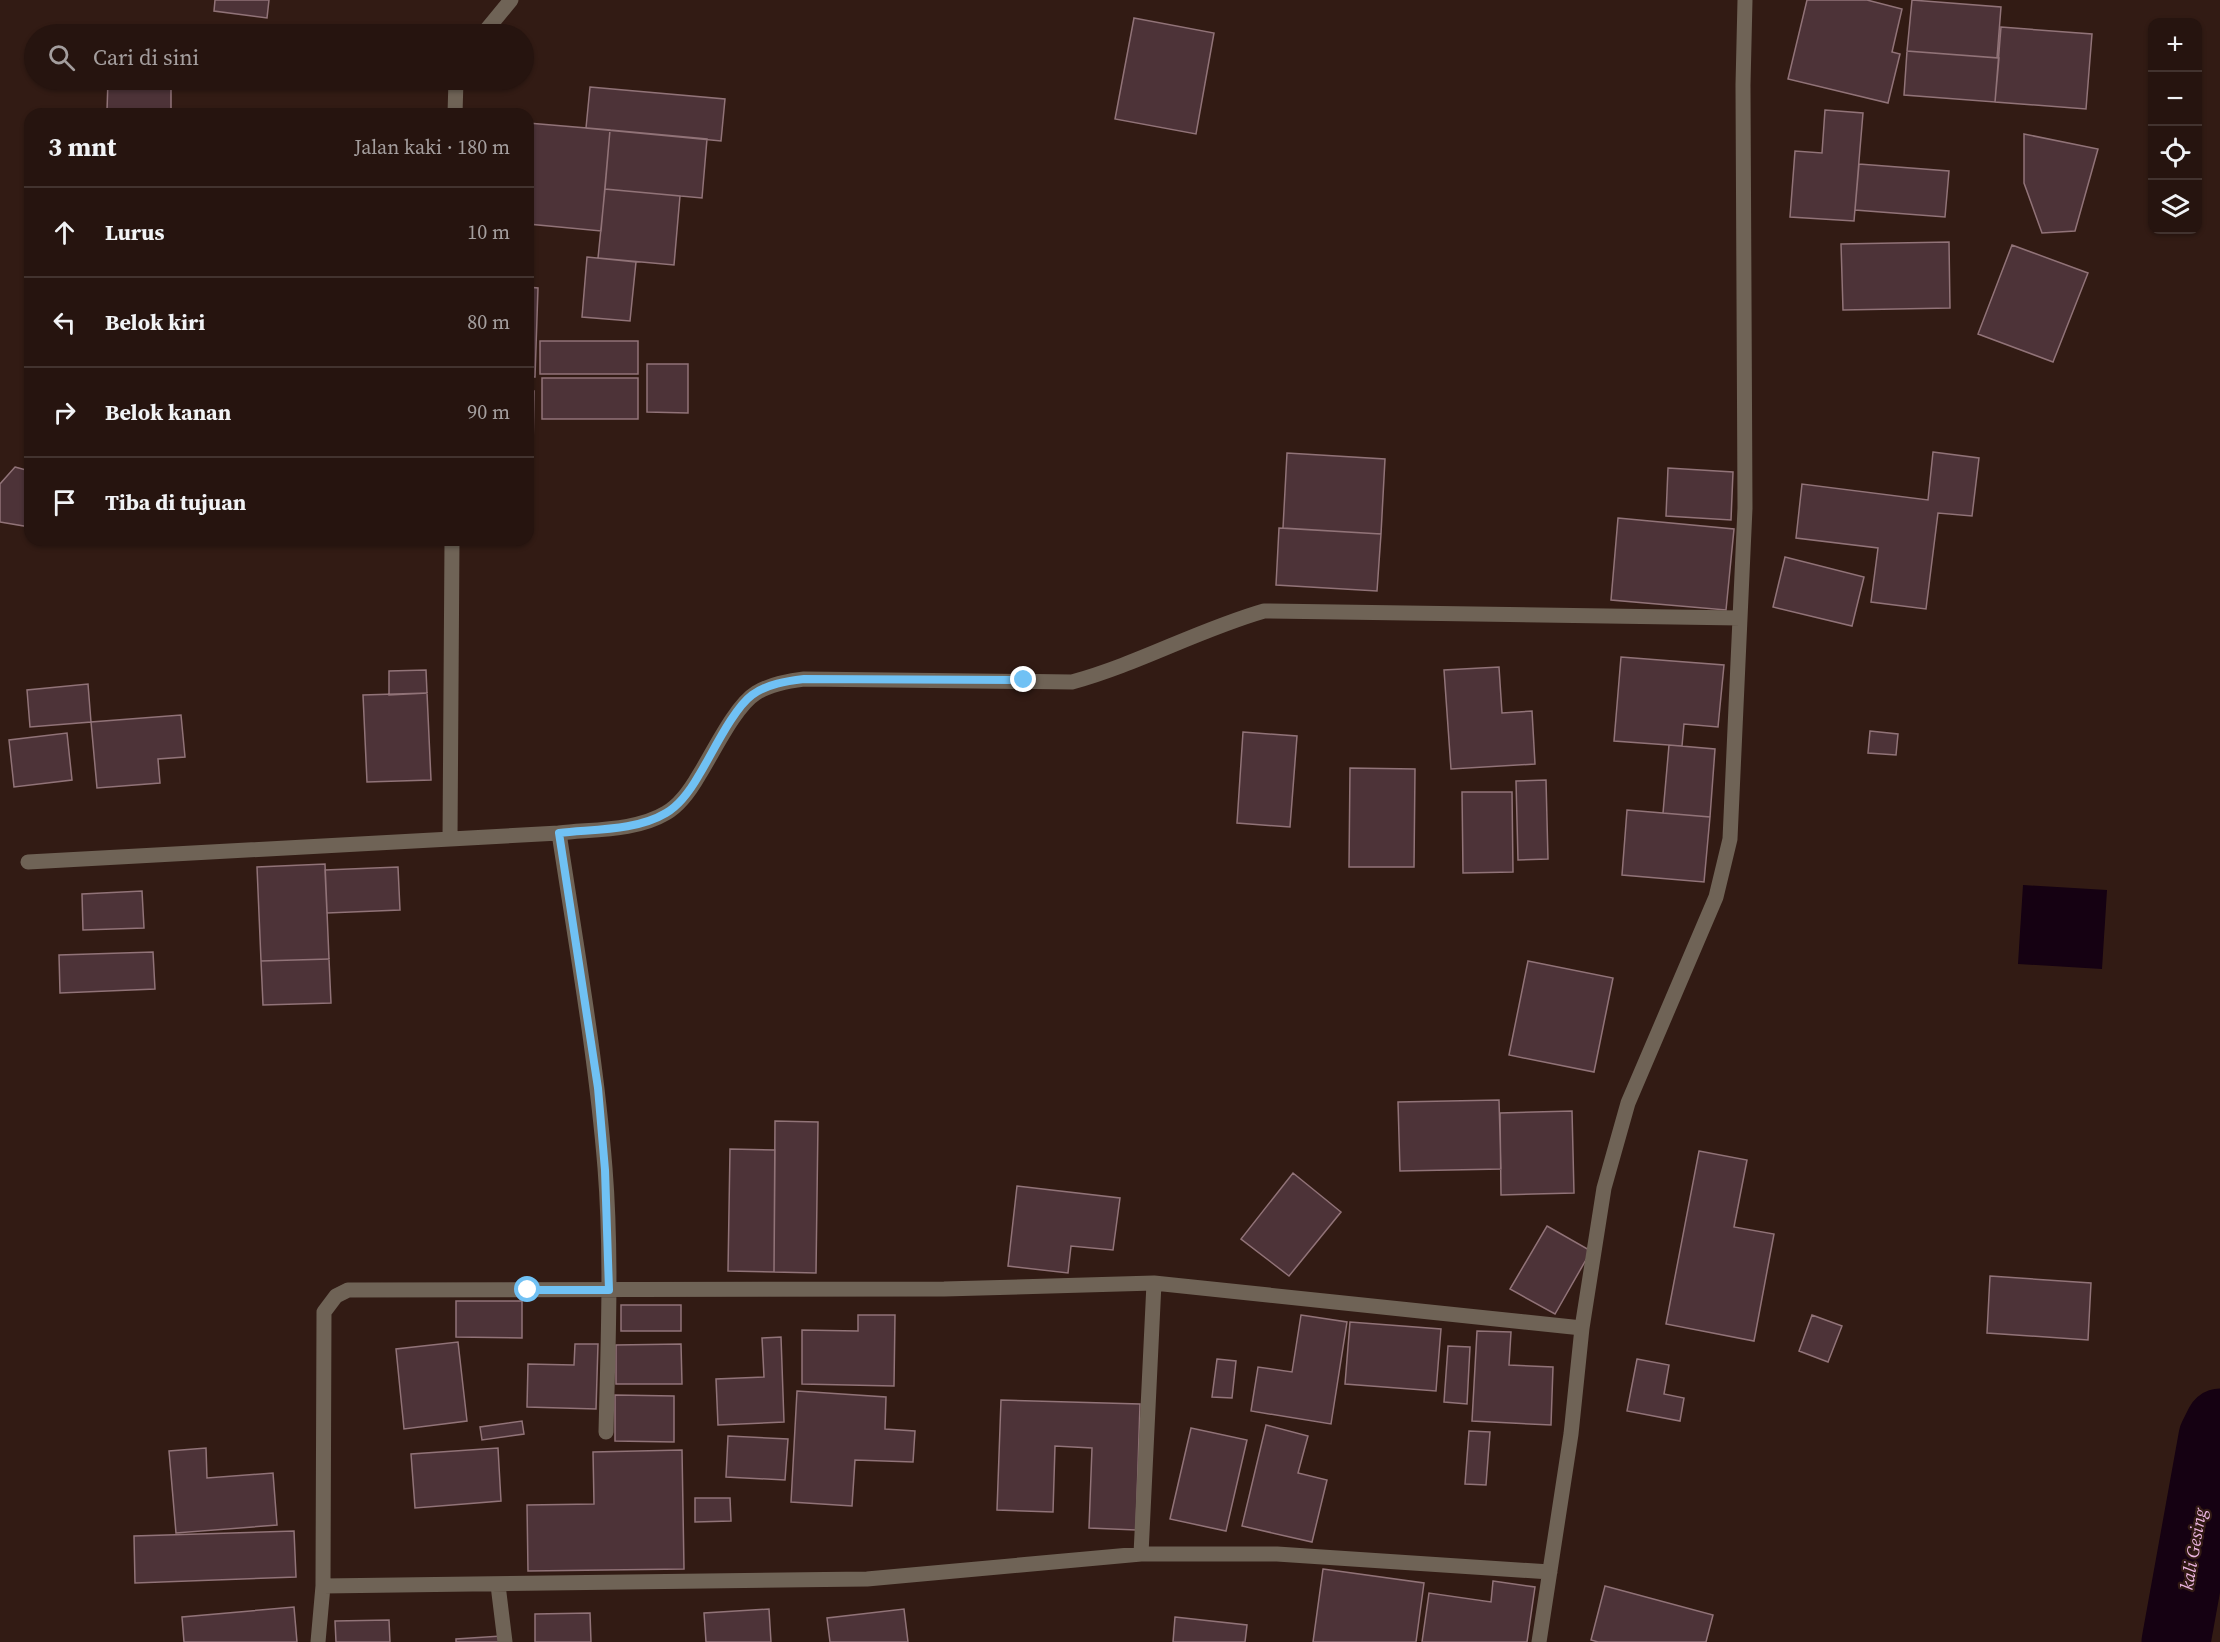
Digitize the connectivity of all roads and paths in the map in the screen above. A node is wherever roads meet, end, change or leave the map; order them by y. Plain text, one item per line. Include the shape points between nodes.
1 (511, 0) edge
2 (1745, 0) edge
3 (491, 24) edge
4 (456, 90) edge
5 (455, 108) edge
6 (452, 546) edge
7 (1740, 618) junction
8 (559, 833) junction
9 (450, 839) junction
10 (28, 862) dead end
11 (1154, 1283) junction
12 (609, 1290) junction
13 (1582, 1328) junction
14 (606, 1432) dead end
15 (1142, 1554) junction
16 (1550, 1572) junction
17 (498, 1585) junction
18 (323, 1586) junction
19 (318, 1642) edge
20 (506, 1642) edge
21 (1539, 1642) edge

1 - 3 street
2 - 7 street via 1745,508
4 - 5 street
6 - 9 street
7 - 8 street via 1264,611 1072,682 791,681 758,691 742,705 691,789 669,812 633,825
7 - 13 street via 1730,839 1716,897 1628,1103 1604,1188
8 - 9 street
8 - 12 street via 598,1088
9 - 10 street
11 - 12 street via 945,1289
11 - 13 street
11 - 15 street
12 - 14 street
12 - 18 street via 348,1290 330,1303 324,1312
13 - 16 street
15 - 16 street via 1277,1554
15 - 17 street via 867,1579
16 - 21 street
17 - 18 street
17 - 20 street
18 - 19 street

